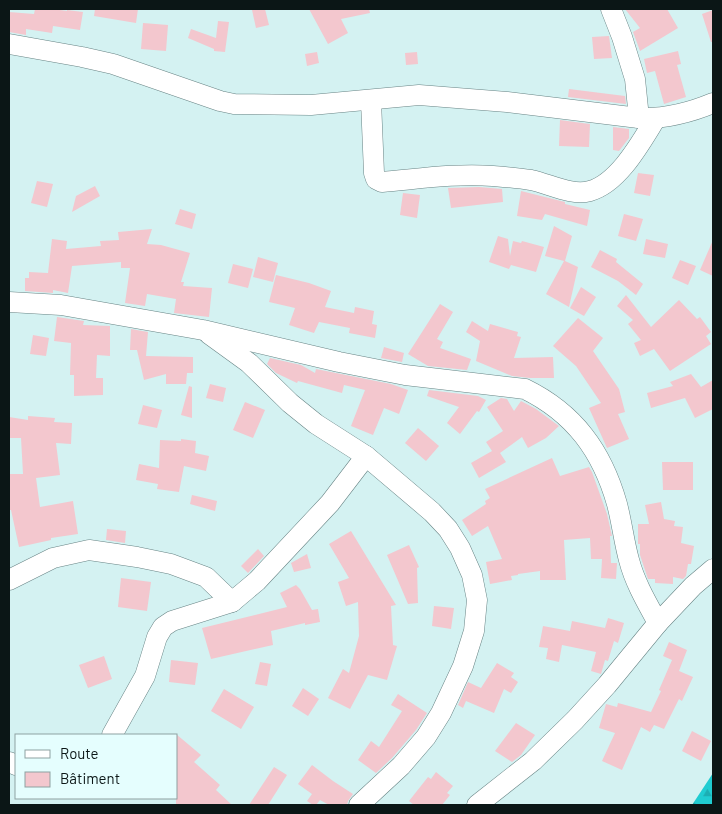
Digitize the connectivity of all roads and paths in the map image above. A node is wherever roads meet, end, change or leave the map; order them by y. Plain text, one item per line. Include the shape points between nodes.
1 (611, 9) edge
2 (9, 44) edge
3 (371, 100) junction
4 (713, 102) edge
5 (647, 118) junction
6 (9, 302) edge
7 (203, 330) junction
8 (366, 456) junction
9 (713, 569) edge
10 (9, 580) edge
11 (232, 602) junction
12 (658, 623) junction
13 (113, 734) edge
14 (359, 805) edge
15 (477, 805) edge

1 - 5 street
2 - 3 street via 113,64 234,104 311,105
3 - 5 street via 419,95
3 - 5 street via 374,173 382,182 490,176 530,180 578,192 591,191 606,183 628,161
4 - 5 street via 693,111
6 - 7 street via 61,305
7 - 8 street via 249,364 316,424
7 - 12 street via 405,375 525,389 540,396 569,418 605,467 629,561
8 - 11 street via 330,503 276,562
8 - 14 street via 448,529 472,575 477,600 474,632 463,666 441,713 401,766
9 - 12 street
10 - 11 street via 53,558 89,550 172,564 206,577
11 - 13 street via 172,621 163,627 145,676
12 - 15 street via 575,720 533,761

